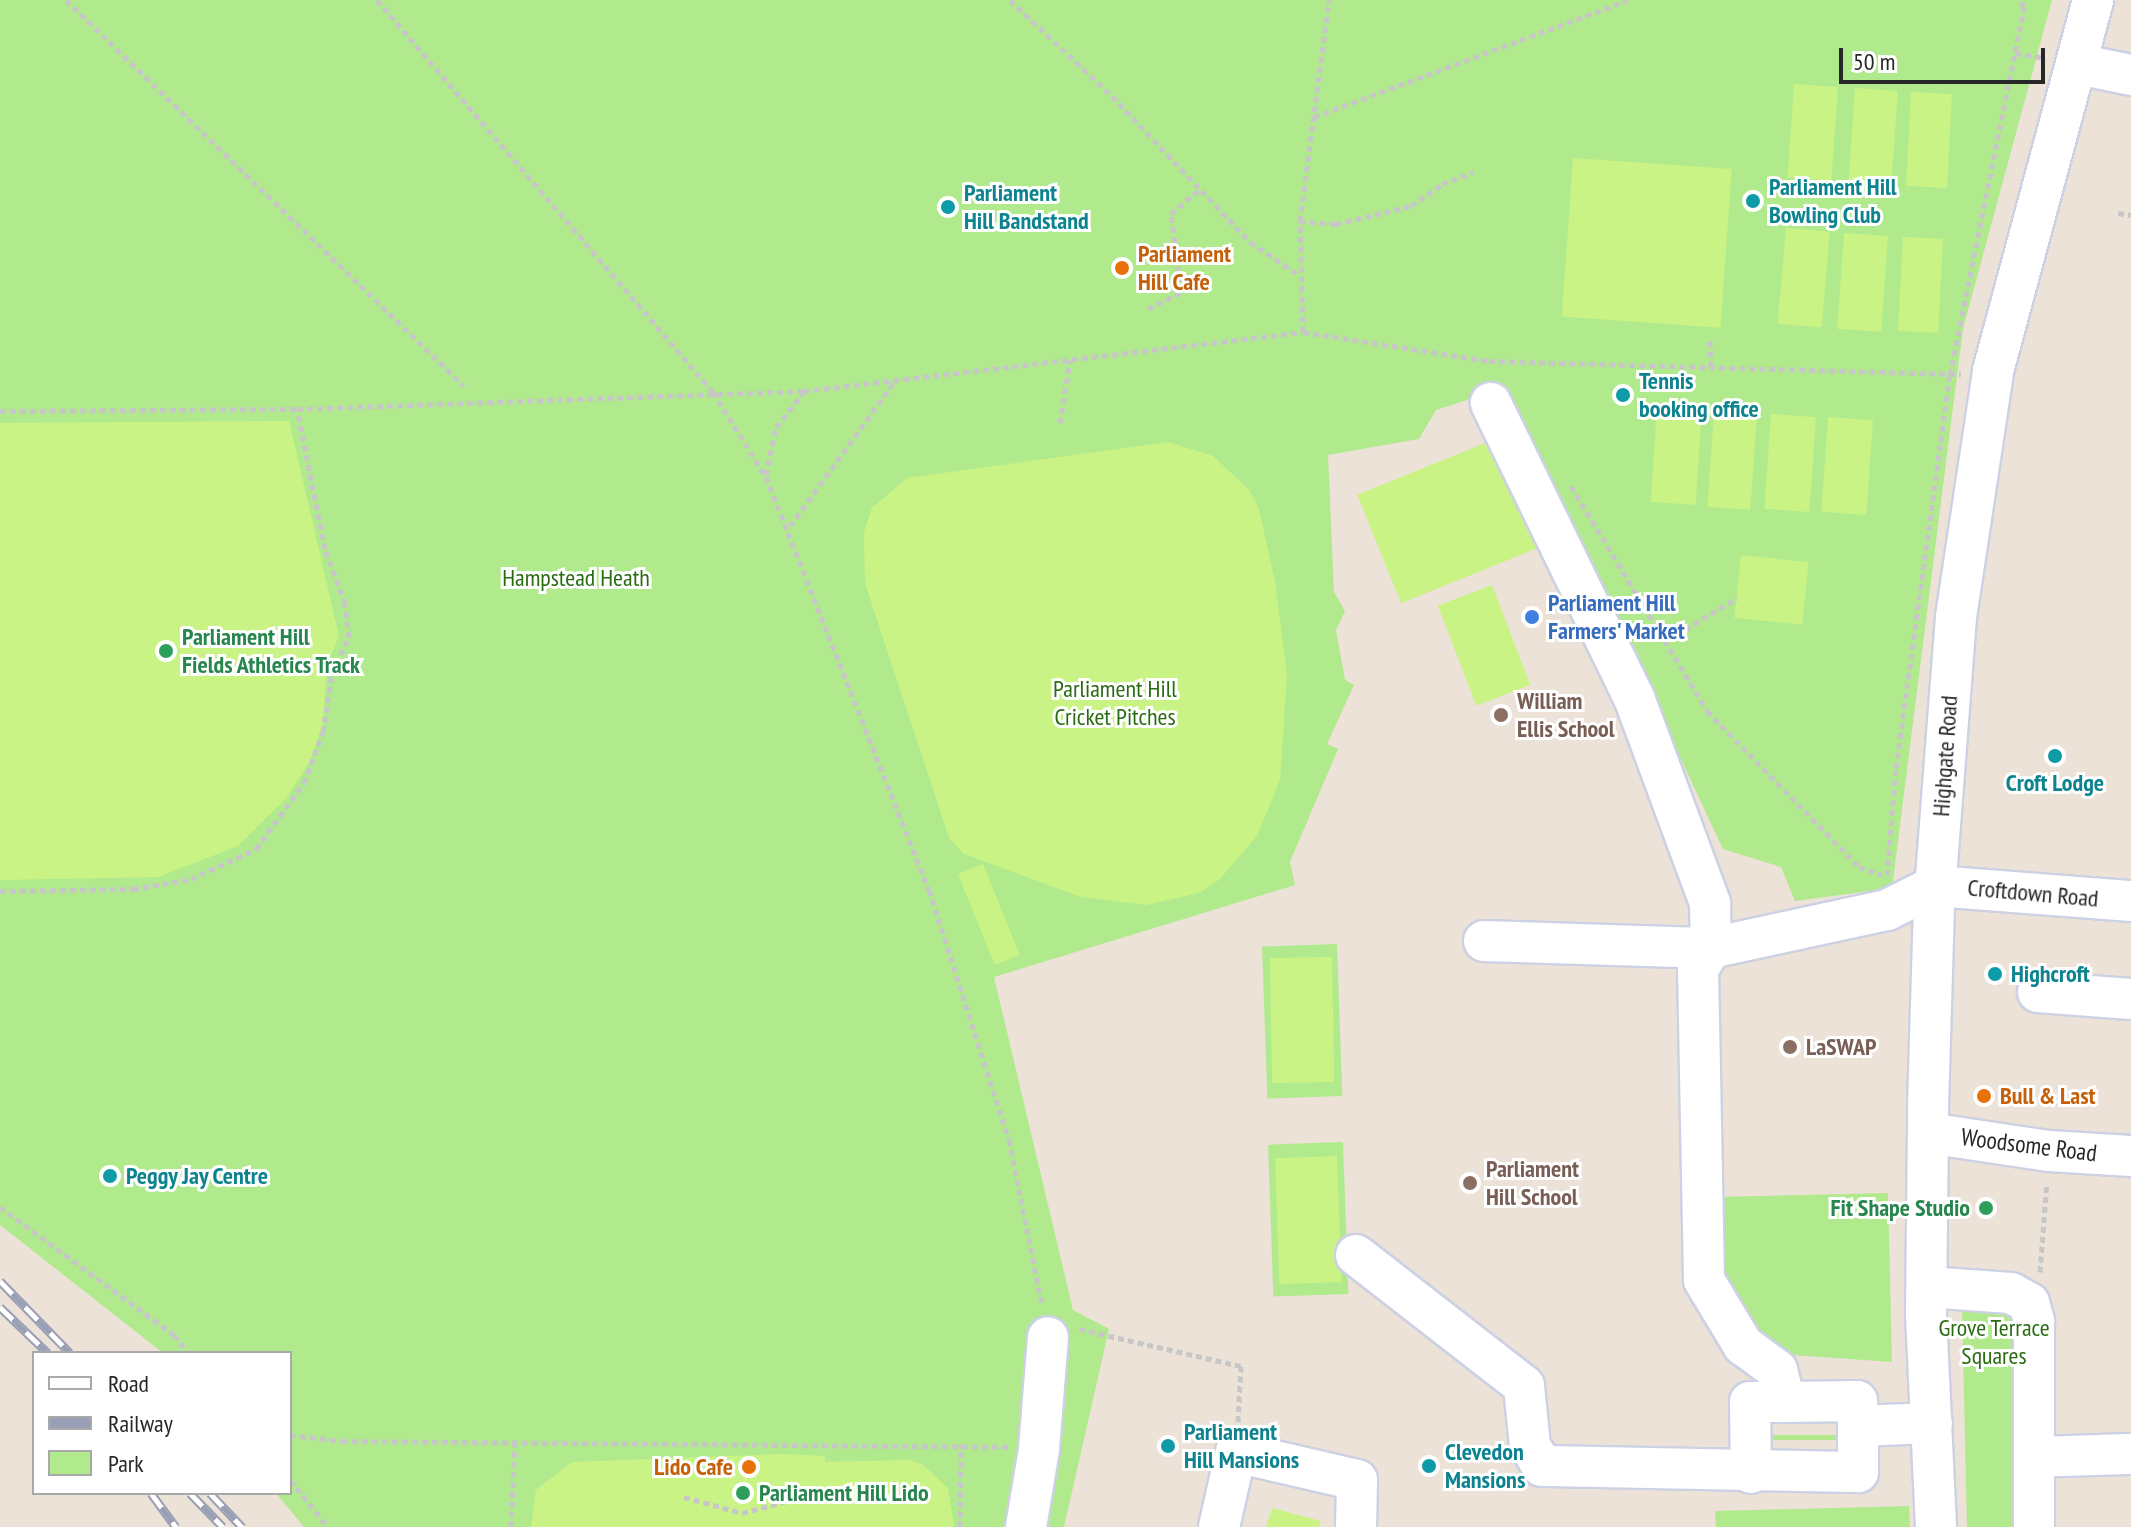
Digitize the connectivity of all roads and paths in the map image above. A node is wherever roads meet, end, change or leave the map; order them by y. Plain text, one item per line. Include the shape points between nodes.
1 (66, 0) edge
2 (377, 0) edge
3 (1010, 0) edge
4 (1329, 0) edge
5 (1628, 0) edge
6 (2020, 0) edge
7 (2093, 0) edge
8 (2077, 64) junction
9 (2131, 75) edge
10 (1314, 117) junction
11 (1474, 172) dead end
12 (1200, 189) junction
13 (2118, 213) dead end
14 (2131, 215) edge
15 (1300, 221) junction
16 (1299, 275) junction
17 (1148, 309) dead end
18 (1303, 332) junction
19 (1710, 341) dead end
20 (1070, 360) junction
21 (1489, 361) junction
22 (1711, 368) junction
23 (1993, 371) junction
24 (1950, 375) junction
25 (895, 380) junction
26 (464, 386) dead end
27 (1494, 389) joint
28 (804, 391) junction
29 (713, 392) junction
30 (297, 409) junction
31 (0, 411) edge
32 (1060, 423) dead end
33 (766, 477) junction
34 (1567, 479) dead end
35 (790, 526) junction
36 (1737, 598) dead end
37 (1668, 640) junction
38 (1887, 876) junction
39 (1935, 886) junction
40 (0, 891) edge
41 (2131, 901) edge
42 (1484, 941) dead end
43 (1711, 948) junction
44 (2038, 992) dead end
45 (2131, 999) edge
46 (1928, 1133) junction
47 (2049, 1151) junction
48 (2131, 1156) edge
49 (0, 1207) edge
50 (1356, 1255) dead end
51 (1927, 1287) junction
52 (2029, 1303) junction
53 (1048, 1337) junction
54 (186, 1351) edge
55 (1785, 1402) junction
56 (1932, 1423) junction
57 (1858, 1426) junction
58 (292, 1435) edge
59 (515, 1441) junction
60 (961, 1444) junction
61 (1039, 1449) junction
62 (1236, 1452) junction
63 (2131, 1454) edge
64 (2034, 1457) junction
65 (1751, 1473) junction
66 (292, 1482) edge
67 (684, 1497) dead end
68 (795, 1499) dead end
69 (328, 1527) edge
70 (511, 1527) edge
71 (960, 1527) edge
72 (1026, 1527) edge
73 (1219, 1527) edge
74 (1356, 1527) edge
75 (1936, 1527) edge
76 (2034, 1527) edge

1 - 26 path
2 - 29 path
3 - 12 path
4 - 10 path
5 - 10 path
6 - 24 path via 2024,7
7 - 8 street, Highgate Road
8 - 9 street
8 - 23 street, Highgate Road
10 - 15 path
11 - 15 path via 1442,184 1411,206 1336,224
12 - 16 path via 1250,242
12 - 17 path via 1171,214 1181,292
13 - 14 path
15 - 16 path
16 - 18 path
18 - 20 path
18 - 21 path
19 - 22 path
20 - 25 path
20 - 32 path
21 - 22 path
21 - 27 path
22 - 24 path
23 - 24 path
23 - 39 street, Highgate Road via 1956,617
24 - 38 path via 1900,738
25 - 28 path
25 - 35 path
27 - 43 street via 1634,698 1710,903
28 - 29 path
28 - 33 path via 776,427
29 - 30 path
29 - 33 path
30 - 31 path
30 - 40 path via 349,637 332,673 323,732 304,783 256,849 191,879 133,889
33 - 35 path
34 - 37 path
35 - 53 path via 929,890 1009,1140
36 - 37 path
37 - 38 path via 1707,711 1759,768 1859,867
38 - 39 path
39 - 41 street, Croftdown Road
39 - 43 street via 1887,910
39 - 46 street, Highgate Road
42 - 43 street
43 - 55 street via 1698,969 1695,1004 1704,1280 1743,1345 1777,1370
44 - 45 street
46 - 47 street, Woodsome Road
46 - 51 street, Highgate Road
47 - 48 street, Woodsome Road
47 - 52 path via 2040,1272
49 - 54 path via 174,1335
50 - 65 street via 1524,1386 1530,1446 1542,1466
51 - 52 street via 2011,1293
51 - 56 street, Highgate Road
52 - 64 street via 2034,1321
53 - 61 street
53 - 62 path via 1071,1327 1241,1366
55 - 57 street via 1857,1401
55 - 65 street via 1750,1402
56 - 57 street
56 - 75 street, Highgate Road
57 - 65 street via 1858,1472
58 - 59 path via 342,1441
59 - 60 path
59 - 70 path
60 - 61 path
60 - 71 path
61 - 72 street
62 - 73 street
62 - 74 street via 1357,1480
63 - 64 street
64 - 76 street
66 - 69 path
67 - 68 path via 742,1513

